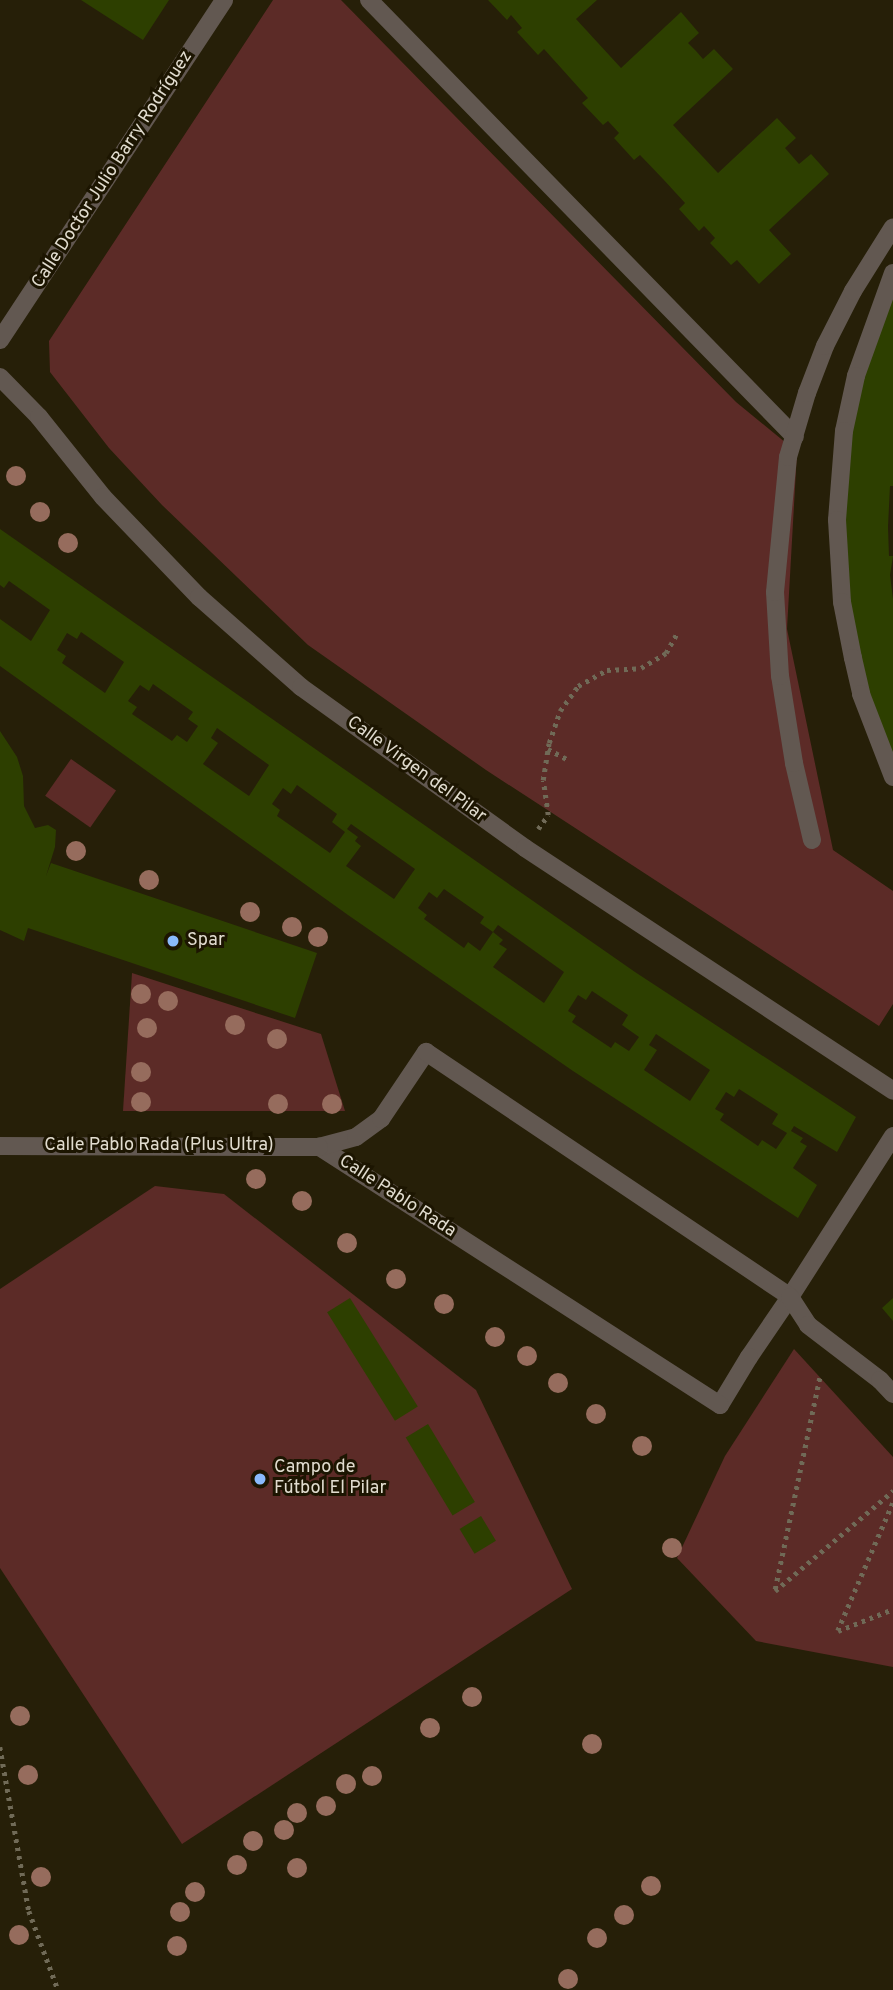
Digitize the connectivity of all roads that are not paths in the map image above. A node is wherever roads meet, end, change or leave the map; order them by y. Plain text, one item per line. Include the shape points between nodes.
1 (225, 0) edge
2 (369, 0) edge
3 (893, 227) edge
4 (893, 273) edge
5 (0, 340) edge
6 (0, 377) edge
7 (795, 437) junction
8 (893, 777) edge
9 (812, 840) dead end
10 (893, 1091) edge
11 (893, 1136) edge
12 (0, 1146) edge
13 (319, 1147) junction
14 (790, 1297) junction
15 (893, 1394) edge

1 - 5 street, Calle Doctor Julio Barry Rodríguez
2 - 7 street
3 - 7 street via 825,346
4 - 8 street via 856,376 844,431 837,520 842,602 853,658 865,705
6 - 10 street, Calle Virgen del Pilar via 39,417 103,497 199,597 301,687 525,848
7 - 9 street via 788,457 775,592 780,676
11 - 14 street
12 - 13 street, Calle Pablo Rada (Plus Ultra)
13 - 14 street, Calle Pablo Rada via 356,1137 381,1119 426,1052
13 - 14 street, Calle Pablo Rada via 720,1405
14 - 15 street, Calle Pablo Rada via 808,1325

